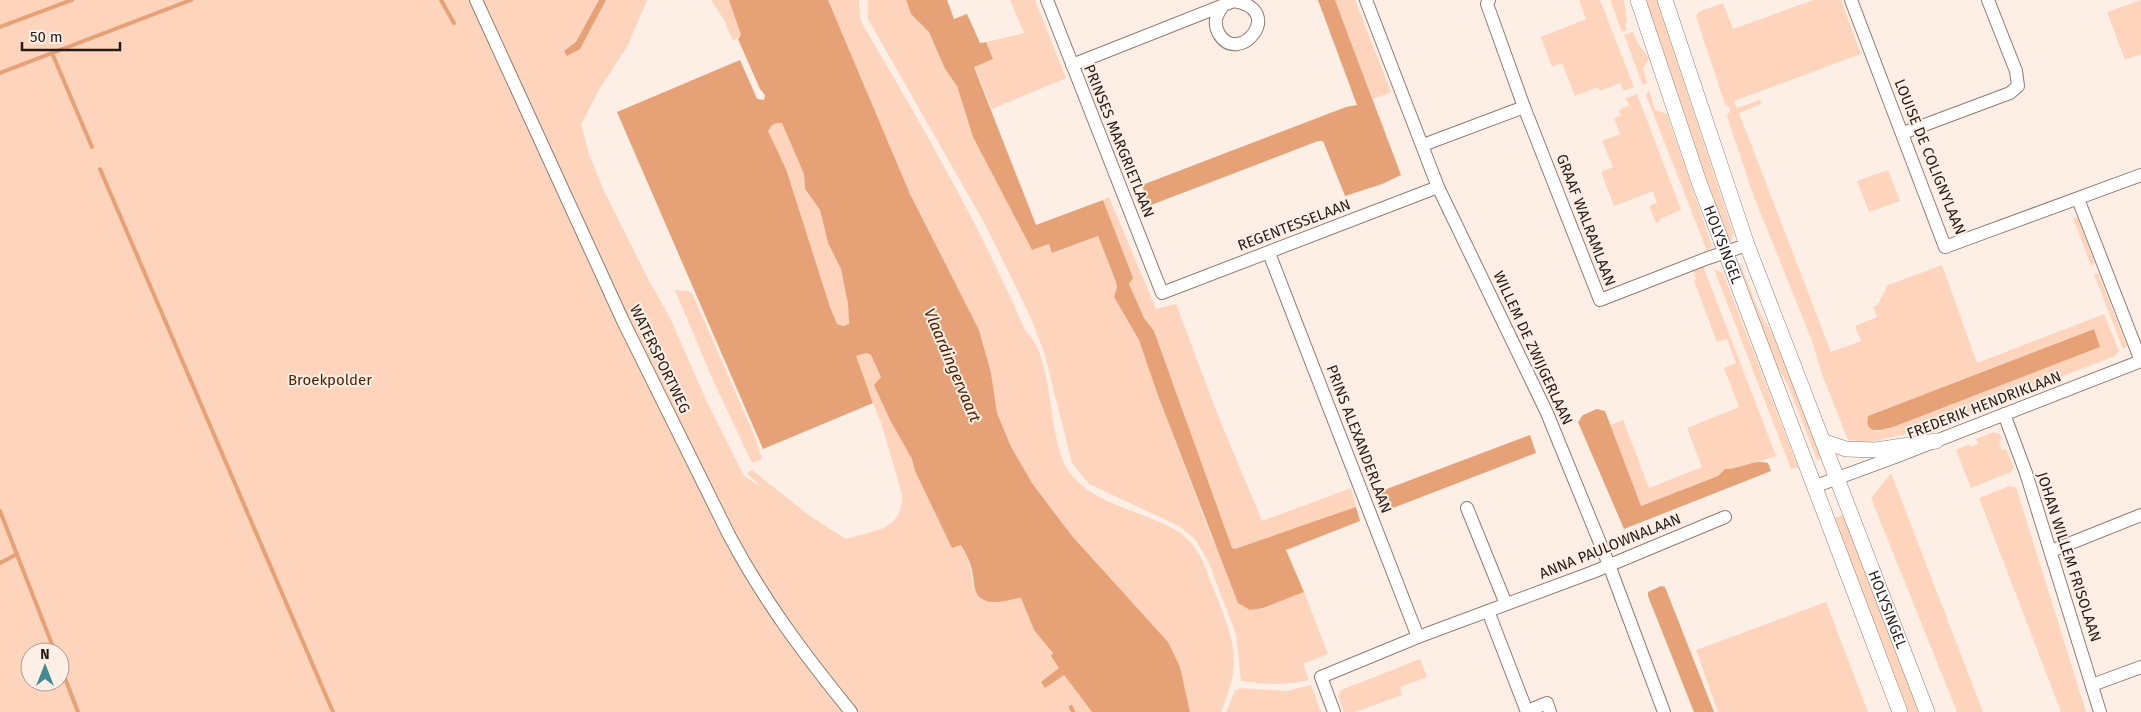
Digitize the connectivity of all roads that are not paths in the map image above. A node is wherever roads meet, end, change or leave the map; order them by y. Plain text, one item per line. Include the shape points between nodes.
1 (476, 0) edge
2 (1047, 0) edge
3 (1366, 0) edge
4 (1489, 0) edge
5 (1638, 0) edge
6 (1664, 0) edge
7 (1851, 0) edge
8 (1988, 0) edge
9 (1223, 6) dead end
10 (1072, 65) junction
11 (1524, 107) junction
12 (1903, 133) junction
13 (1423, 144) junction
14 (2141, 175) edge
15 (1438, 187) junction
16 (2078, 199) junction
17 (1747, 245) junction
18 (1269, 252) junction
19 (1726, 252) junction
20 (1162, 293) joint
21 (2141, 361) edge
22 (2004, 414) junction
23 (1936, 441) junction
24 (1824, 442) junction
25 (1838, 477) junction
26 (1816, 486) junction
27 (1467, 508) dead end
28 (2141, 515) edge
29 (1725, 517) dead end
30 (2051, 551) junction
31 (1609, 565) junction
32 (1506, 604) junction
33 (1488, 611) junction
34 (1418, 636) junction
35 (2141, 667) edge
36 (2092, 685) junction
37 (1527, 711) edge
38 (851, 712) edge
39 (1334, 712) edge
40 (1550, 712) edge
41 (1664, 712) edge
42 (1900, 712) edge
43 (1927, 712) edge
44 (2100, 712) edge

1 - 38 street, WATERSPORTWEG via 623,321 746,568 788,632
2 - 10 street, PRINSES MARGRIETLAAN
3 - 13 street, WILLEM DE ZWIJGERLAAN
4 - 11 street via 1486,4
5 - 19 street, HOLYSINGEL
6 - 17 street, HOLYSINGEL
7 - 12 street, LOUISE DE COLIGNYLAAN
8 - 12 street via 2016,71 2018,86 2010,93
9 - 10 street
10 - 20 street, PRINSES MARGRIETLAAN
11 - 13 street
11 - 19 street, GRAAF WALRAMLAAN via 1600,300
12 - 16 street, LOUISE DE COLIGNYLAAN via 1945,247
13 - 15 street, WILLEM DE ZWIJGERLAAN
14 - 16 street, LOUISE DE COLIGNYLAAN
15 - 18 street, REGENTESSELAAN
15 - 31 street, WILLEM DE ZWIJGERLAAN via 1546,413
16 - 21 street
17 - 19 street, GRAAF WALRAMLAAN
17 - 24 street, HOLYSINGEL
18 - 20 street, REGENTESSELAAN
18 - 34 street, PRINS ALEXANDERLAAN
19 - 26 street, HOLYSINGEL
21 - 22 street, FREDERIK HENDRIKLAAN
22 - 23 street, FREDERIK HENDRIKLAAN
22 - 30 street, JOHAN WILLEM FRISOLAAN
23 - 24 street via 1876,450 1846,449
23 - 25 street, FREDERIK HENDRIKLAAN
24 - 25 street, HOLYSINGEL
25 - 26 street
25 - 43 street, HOLYSINGEL
26 - 42 street, HOLYSINGEL
27 - 32 street
28 - 30 street
29 - 31 street, ANNA PAULOWNALAAN
30 - 36 street, JOHAN WILLEM FRISOLAAN
31 - 32 street, ANNA PAULOWNALAAN
31 - 41 street, WILLEM DE ZWIJGERLAAN
32 - 33 street, ANNA PAULOWNALAAN
33 - 34 street, ANNA PAULOWNALAAN
33 - 37 street
34 - 39 street, ANNA PAULOWNALAAN via 1321,677
35 - 36 street
36 - 44 street, JOHAN WILLEM FRISOLAAN
37 - 40 street via 1547,704

